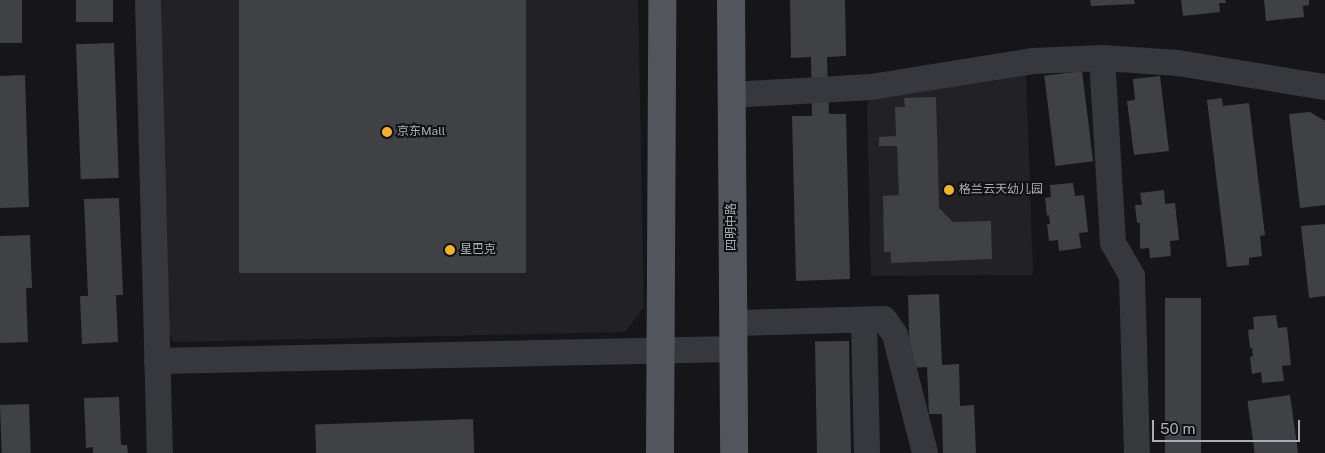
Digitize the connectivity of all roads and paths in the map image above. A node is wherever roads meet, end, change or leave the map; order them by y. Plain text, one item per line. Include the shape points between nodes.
1 (148, 0) edge
2 (662, 0) edge
3 (731, 0) edge
4 (1102, 58) junction
5 (1325, 87) edge
6 (731, 95) junction
7 (864, 320) junction
8 (733, 336) junction
9 (661, 350) junction
10 (157, 361) junction
11 (160, 453) edge
12 (660, 453) edge
13 (734, 453) edge
14 (867, 453) edge
15 (925, 453) edge
16 (1137, 453) edge

1 - 10 street
2 - 9 main road
3 - 6 main road, 四明中路
4 - 5 street via 1178,63
4 - 6 street via 1033,61 871,87
4 - 16 street via 1113,243 1132,276
6 - 8 main road, 四明中路
7 - 8 street
7 - 14 street
7 - 15 street via 884,319 895,336
8 - 9 street
8 - 13 main road, 四明中路
9 - 10 street
9 - 12 main road
10 - 11 street

